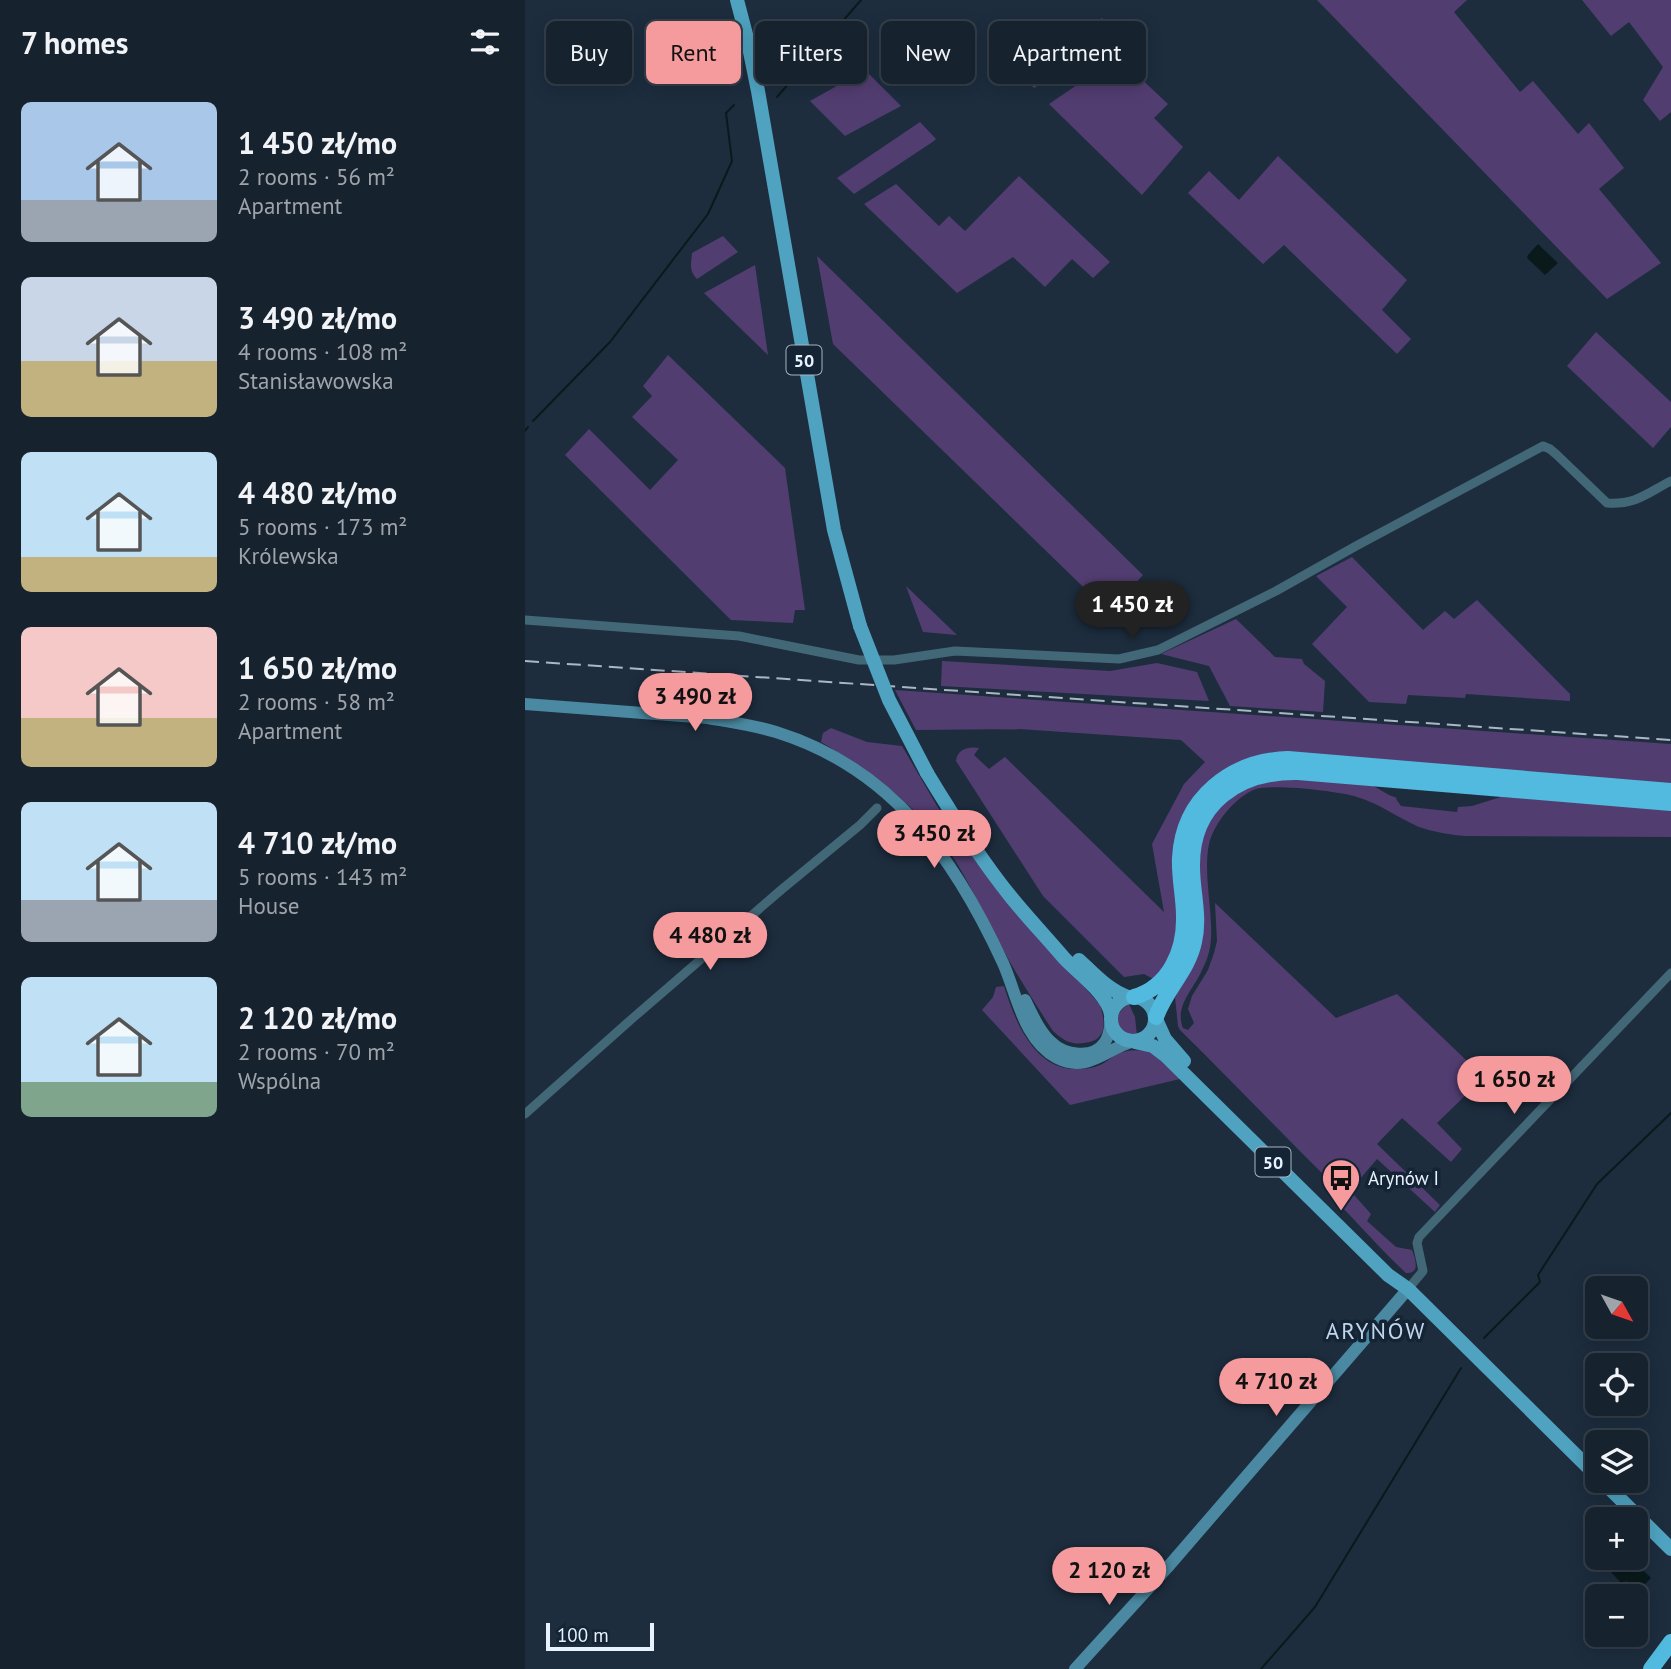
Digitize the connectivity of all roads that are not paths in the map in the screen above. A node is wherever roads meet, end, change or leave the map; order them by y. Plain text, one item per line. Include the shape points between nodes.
1 (737, 0) edge
2 (1671, 481) edge
3 (525, 620) edge
4 (525, 704) edge
5 (1671, 791) edge
6 (1671, 803) edge
7 (877, 808) dead end
8 (976, 848) junction
9 (1003, 964) junction
10 (1671, 974) edge
11 (1131, 997) junction
12 (1111, 1018) junction
13 (1156, 1018) junction
14 (1133, 1042) junction
15 (525, 1114) edge
16 (1408, 1289) junction
17 (1585, 1464) edge
18 (1614, 1493) edge
19 (1671, 1549) edge
20 (1671, 1642) edge
21 (1075, 1669) edge
22 (1651, 1669) edge

1 - 8 main road, 50, bridge via 758,91 834,530 860,626 889,699 927,773
2 - 3 street via 1630,502 1607,503 1543,446 1218,620 1158,650 1119,659 955,651 859,660 739,636
4 - 9 street via 708,718 754,726 810,745 863,775 904,808 939,849
5 - 11 highway via 1288,759 1243,768 1211,789 1189,820 1180,858 1182,944 1165,977 1145,993
6 - 13 highway via 1298,772 1245,780 1217,800 1198,829 1192,855 1194,942 1187,965
7 - 15 street
8 - 11 main road, 50 via 1070,951 1113,990
8 - 12 main road, 50 via 1011,897 1098,991
9 - 12 street via 1043,1033 1060,1049 1084,1054 1099,1048 1107,1039
9 - 14 street via 1030,1029 1054,1056 1087,1062
10 - 16 street via 1419,1237 1423,1270
11 - 12 main road via 1115,1005
11 - 13 main road, 50 via 1149,1003
12 - 14 main road, 50 via 1120,1037
13 - 14 main road via 1149,1035
13 - 16 main road, 50 via 1176,1052
14 - 16 main road, 50 via 1161,1051 1388,1275
16 - 17 main road, 50
16 - 21 street
18 - 19 main road, 50
20 - 22 highway

